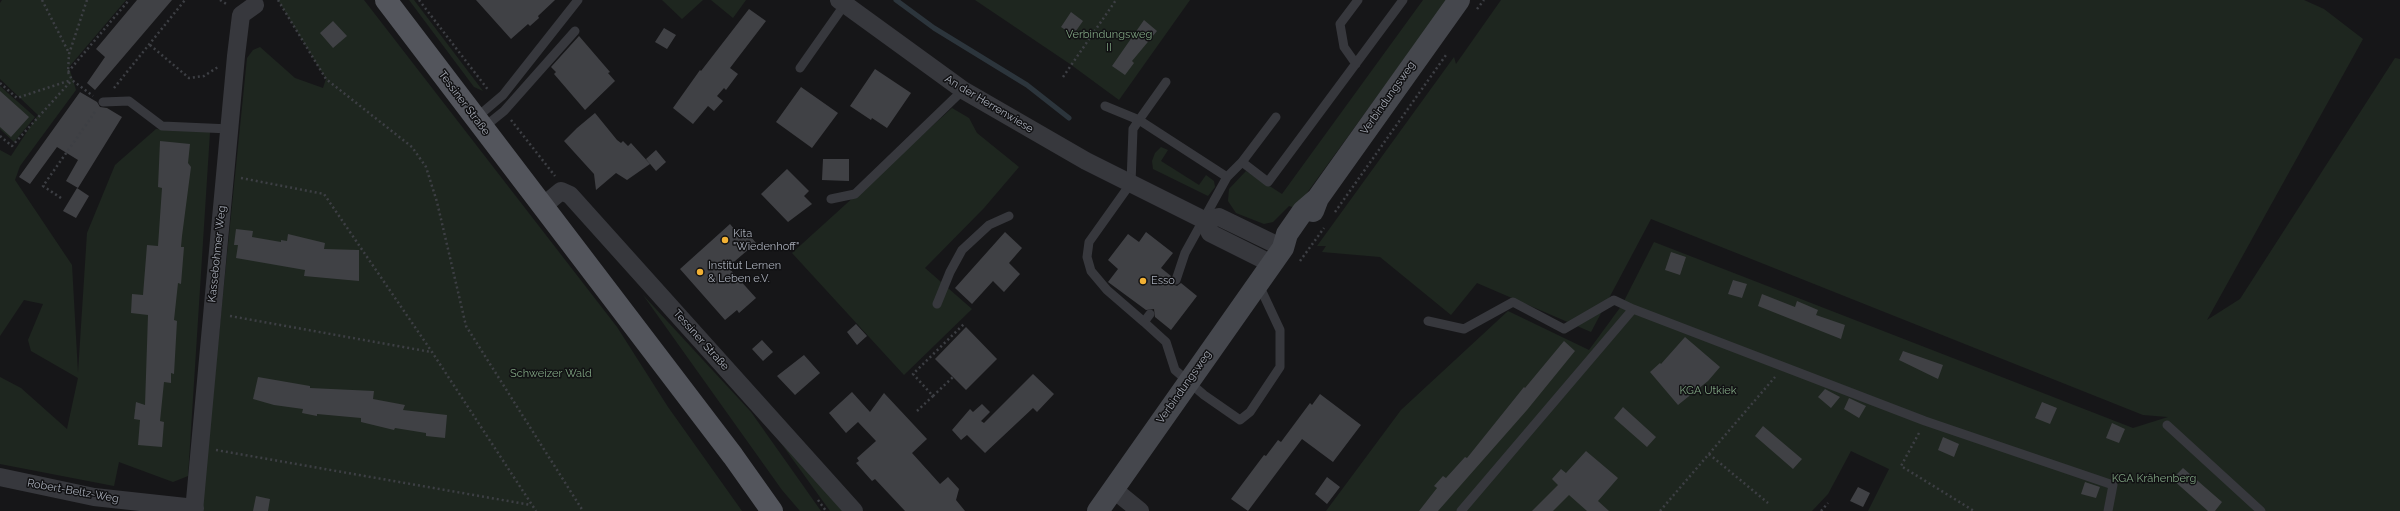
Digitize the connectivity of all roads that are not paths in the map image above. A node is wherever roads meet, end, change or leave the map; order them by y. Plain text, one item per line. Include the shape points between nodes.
1 (386, 0) edge
2 (578, 0) edge
3 (1358, 0) edge
4 (1403, 0) edge
5 (842, 2) edge
6 (255, 5) dead end
7 (1467, 6) edge
8 (574, 31) dead end
9 (1356, 64) junction
10 (800, 68) dead end
11 (1166, 82) dead end
12 (963, 90) junction
13 (103, 102) road end
14 (1105, 106) dead end
15 (1276, 117) dead end
16 (1140, 120) junction
17 (480, 123) junction
18 (230, 130) junction
19 (1242, 162) junction
20 (1227, 177) junction
21 (1131, 183) junction
22 (831, 199) dead end
23 (543, 206) junction
24 (1009, 216) dead end
25 (1204, 220) junction
26 (1277, 256) junction
27 (1176, 280) dead end
28 (1258, 283) junction
29 (937, 304) dead end
30 (1633, 309) junction
31 (1150, 314) dead end
32 (1428, 321) dead end
33 (1144, 322) junction
34 (1181, 376) junction
35 (2167, 425) dead end
36 (733, 456) junction
37 (0, 477) edge
38 (1113, 489) junction
39 (195, 510) edge
40 (772, 511) edge
41 (783, 511) edge
42 (854, 511) edge
43 (1098, 511) edge
44 (1140, 511) edge
45 (1461, 511) edge
46 (2108, 511) edge
47 (2261, 511) edge

1 - 17 main road, Tessiner Straße
2 - 17 lane
3 - 9 lane via 1340,24 1344,47
4 - 9 lane
5 - 10 lane
5 - 12 street, An der Herrenwiese
6 - 18 street, Kassebohmer Weg via 241,15
7 - 26 main road, Verbindungsweg via 1318,198 1303,211 1287,234
8 - 17 lane via 504,111
9 - 19 lane via 1268,182
11 - 16 lane
12 - 21 street, An der Herrenwiese via 1105,171
12 - 22 lane via 855,194
13 - 18 lane via 129,101 162,126
14 - 16 lane
15 - 19 lane
16 - 20 lane
16 - 21 lane via 1133,130
17 - 23 main road, Tessiner Straße
18 - 39 street, Kassebohmer Weg via 211,313
19 - 20 lane
20 - 25 lane
21 - 25 street
21 - 33 lane via 1089,242 1088,257 1091,271 1107,290
23 - 36 main road, Tessiner Straße
23 - 42 street, Tessiner Straße via 561,191 570,195
24 - 29 lane via 990,225 962,250
25 - 26 street via 1220,216
25 - 27 lane via 1185,253
26 - 28 main road, Verbindungsweg
28 - 34 main road, Verbindungsweg
28 - 34 lane via 1280,330 1280,367 1250,412 1240,420
30 - 32 lane via 1614,300 1564,329 1514,302 1464,329
30 - 45 lane
30 - 46 lane via 1926,421 2113,485
31 - 33 lane
33 - 34 lane via 1167,346
34 - 38 main road, Verbindungsweg
35 - 47 lane
36 - 40 main road, Tessiner Straße
36 - 41 main road, Tessiner Straße
37 - 39 street, Robert-Beltz-Weg via 94,497
38 - 43 main road, Verbindungsweg
38 - 44 street

